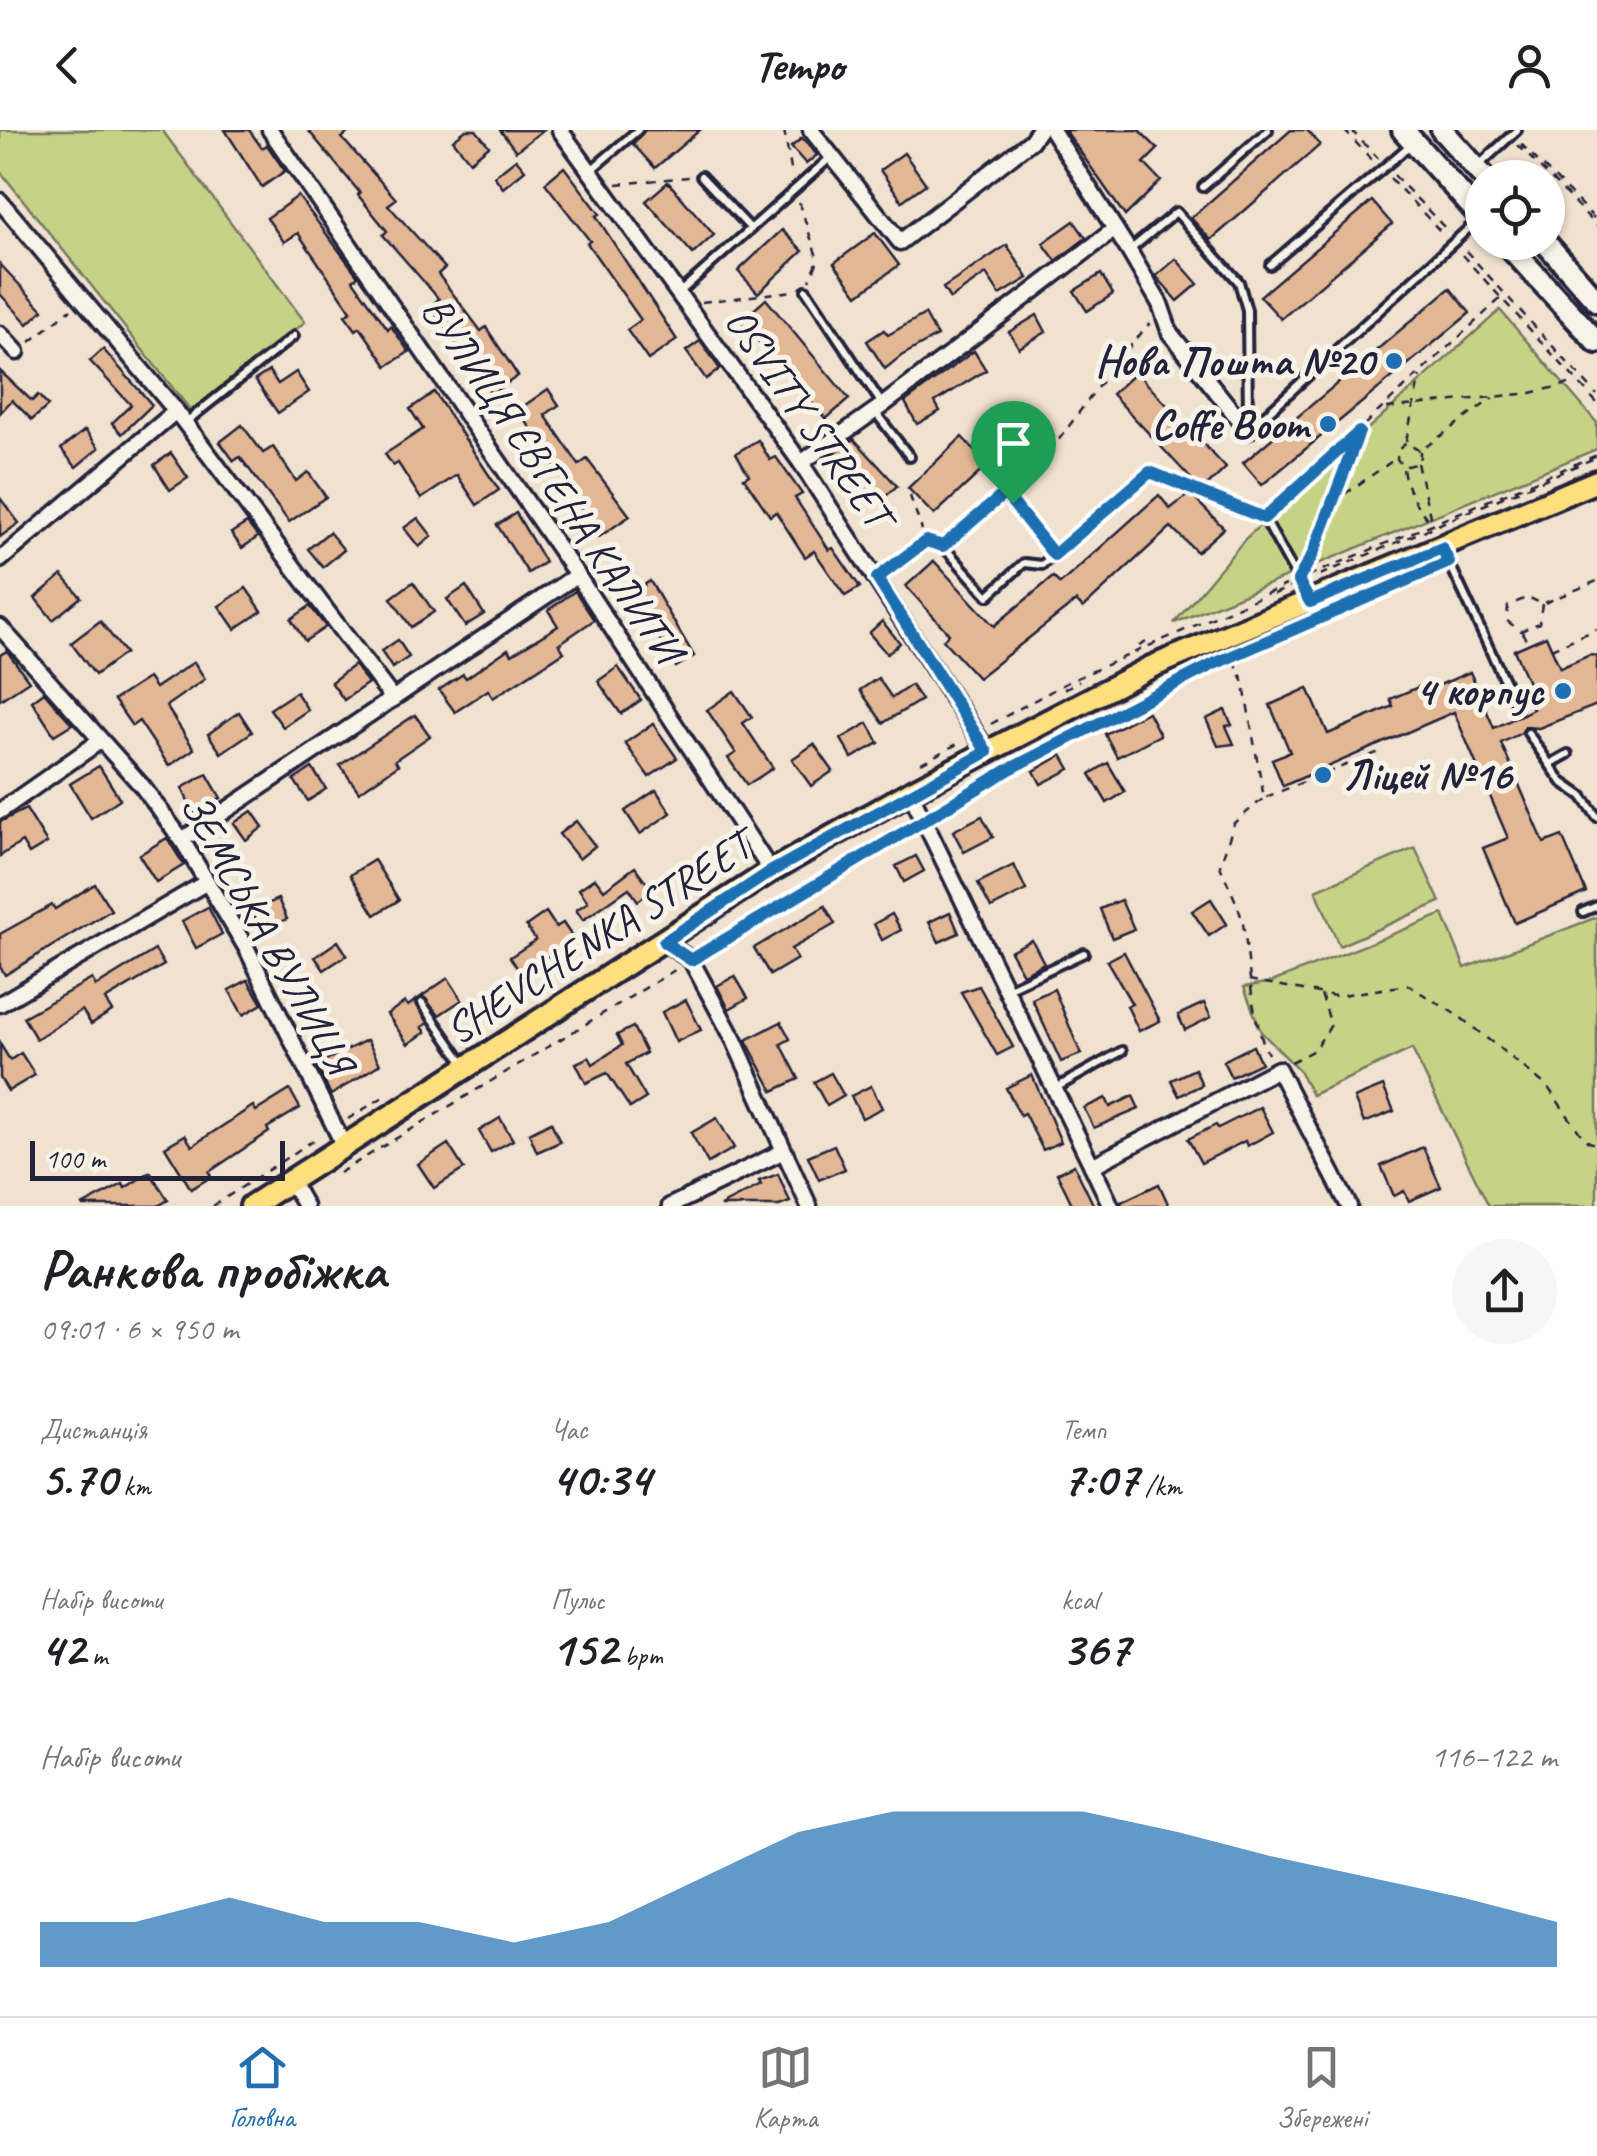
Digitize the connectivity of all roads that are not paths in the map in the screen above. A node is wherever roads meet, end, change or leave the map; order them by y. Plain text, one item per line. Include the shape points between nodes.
1 (270, 130) edge
2 (560, 130) edge
3 (638, 130) edge
4 (811, 130) edge
5 (1040, 130) edge
6 (1052, 130) edge
7 (1268, 130) edge
8 (1442, 130) edge
9 (1514, 135) edge
10 (1409, 136) edge
11 (832, 156) junction
12 (1469, 160) edge
13 (1491, 160) edge
14 (591, 170) junction
15 (700, 176) road end
16 (1202, 187) dead end
17 (1465, 198) edge
18 (0, 201) edge
19 (751, 229) junction
20 (1115, 229) junction
21 (1465, 235) edge
22 (1129, 251) junction
23 (1522, 260) edge
24 (1560, 260) edge
25 (1270, 264) dead end
26 (806, 290) road end
27 (682, 299) junction
28 (1597, 301) edge
29 (0, 334) edge
30 (294, 336) dead end
31 (1597, 342) edge
32 (17, 352) road end
33 (879, 408) junction
34 (180, 417) junction
35 (1248, 431) junction
36 (910, 457) dead end
37 (801, 463) junction
38 (1597, 481) edge
39 (943, 546) junction
40 (1442, 548) junction
41 (1054, 555) junction
42 (0, 560) edge
43 (578, 575) junction
44 (877, 578) junction
45 (1309, 613) junction
46 (0, 627) edge
47 (1512, 668) dead end
48 (1500, 673) junction
49 (394, 699) junction
50 (1516, 708) dead end
51 (1528, 733) dead end
52 (100, 741) junction
53 (987, 752) junction
54 (1568, 754) dead end
55 (1550, 764) junction
56 (910, 792) junction
57 (0, 811) edge
58 (1597, 817) edge
59 (182, 840) junction
60 (770, 872) junction
61 (207, 882) junction
62 (1597, 906) edge
63 (1583, 912) dead end
64 (664, 942) junction
65 (1084, 953) dead end
66 (1004, 990) junction
67 (422, 1003) dead end
68 (0, 1004) edge
69 (1122, 1051) dead end
70 (467, 1067) junction
71 (1053, 1090) junction
72 (344, 1146) junction
73 (784, 1151) junction
74 (1092, 1166) junction
75 (290, 1180) junction
76 (251, 1206) edge
77 (305, 1206) edge
78 (670, 1206) edge
79 (809, 1206) edge
80 (1111, 1206) edge
81 (1349, 1206) edge

1 - 43 street, ВУЛИЦЯ ЄВГЕНА КАЛИТИ
2 - 14 street, OSVITY STREET
3 - 14 lane
4 - 11 street
5 - 11 street via 900,242
6 - 20 street
7 - 16 lane
8 - 12 main road
9 - 13 lane
10 - 17 main road
10 - 25 lane
11 - 19 lane
14 - 27 street, OSVITY STREET
15 - 19 lane
18 - 34 street
19 - 27 lane
20 - 22 street
20 - 33 street
21 - 35 lane
22 - 35 street via 1170,333
22 - 35 lane via 1176,212 1239,282 1247,310
23 - 31 main road
24 - 28 main road
26 - 33 lane
27 - 37 street, OSVITY STREET
29 - 32 street
30 - 34 lane
33 - 36 lane
33 - 37 street
34 - 42 street
34 - 49 street
37 - 44 street, OSVITY STREET
38 - 40 main road, SHEVCHENKA STREET
39 - 41 lane via 988,596 1024,563 1042,565
39 - 41 lane via 1005,493
39 - 44 lane via 926,541
40 - 45 main road, SHEVCHENKA STREET
40 - 48 lane
41 - 45 lane via 1150,472 1264,518
43 - 49 street
43 - 60 street, ВУЛИЦЯ ЄВГЕНА КАЛИТИ
44 - 53 street, OSVITY STREET
45 - 53 main road, SHEVCHENKA STREET via 1151,667
46 - 52 street, ЗЕМСЬКА ВУЛИЦЯ
47 - 48 lane
48 - 50 lane
49 - 59 street
51 - 55 lane
52 - 57 street
52 - 59 street, ЗЕМСЬКА ВУЛИЦЯ
53 - 56 main road, SHEVCHENKA STREET
54 - 55 lane
55 - 58 lane
56 - 60 main road, SHEVCHENKA STREET
56 - 66 street
59 - 61 street, ЗЕМСЬКА ВУЛИЦЯ
60 - 64 main road, SHEVCHENKA STREET
61 - 68 street
61 - 72 street, ЗЕМСЬКА ВУЛИЦЯ
62 - 63 lane
64 - 70 main road, SHEVCHENKA STREET
64 - 73 street via 691,960
65 - 66 lane
66 - 71 street
67 - 70 lane
69 - 71 lane
70 - 72 main road, SHEVCHENKA STREET
71 - 74 street
72 - 75 main road, SHEVCHENKA STREET
73 - 78 street
73 - 79 street
74 - 80 street
74 - 81 street via 1278,1069
75 - 76 main road, SHEVCHENKA STREET
75 - 77 street

